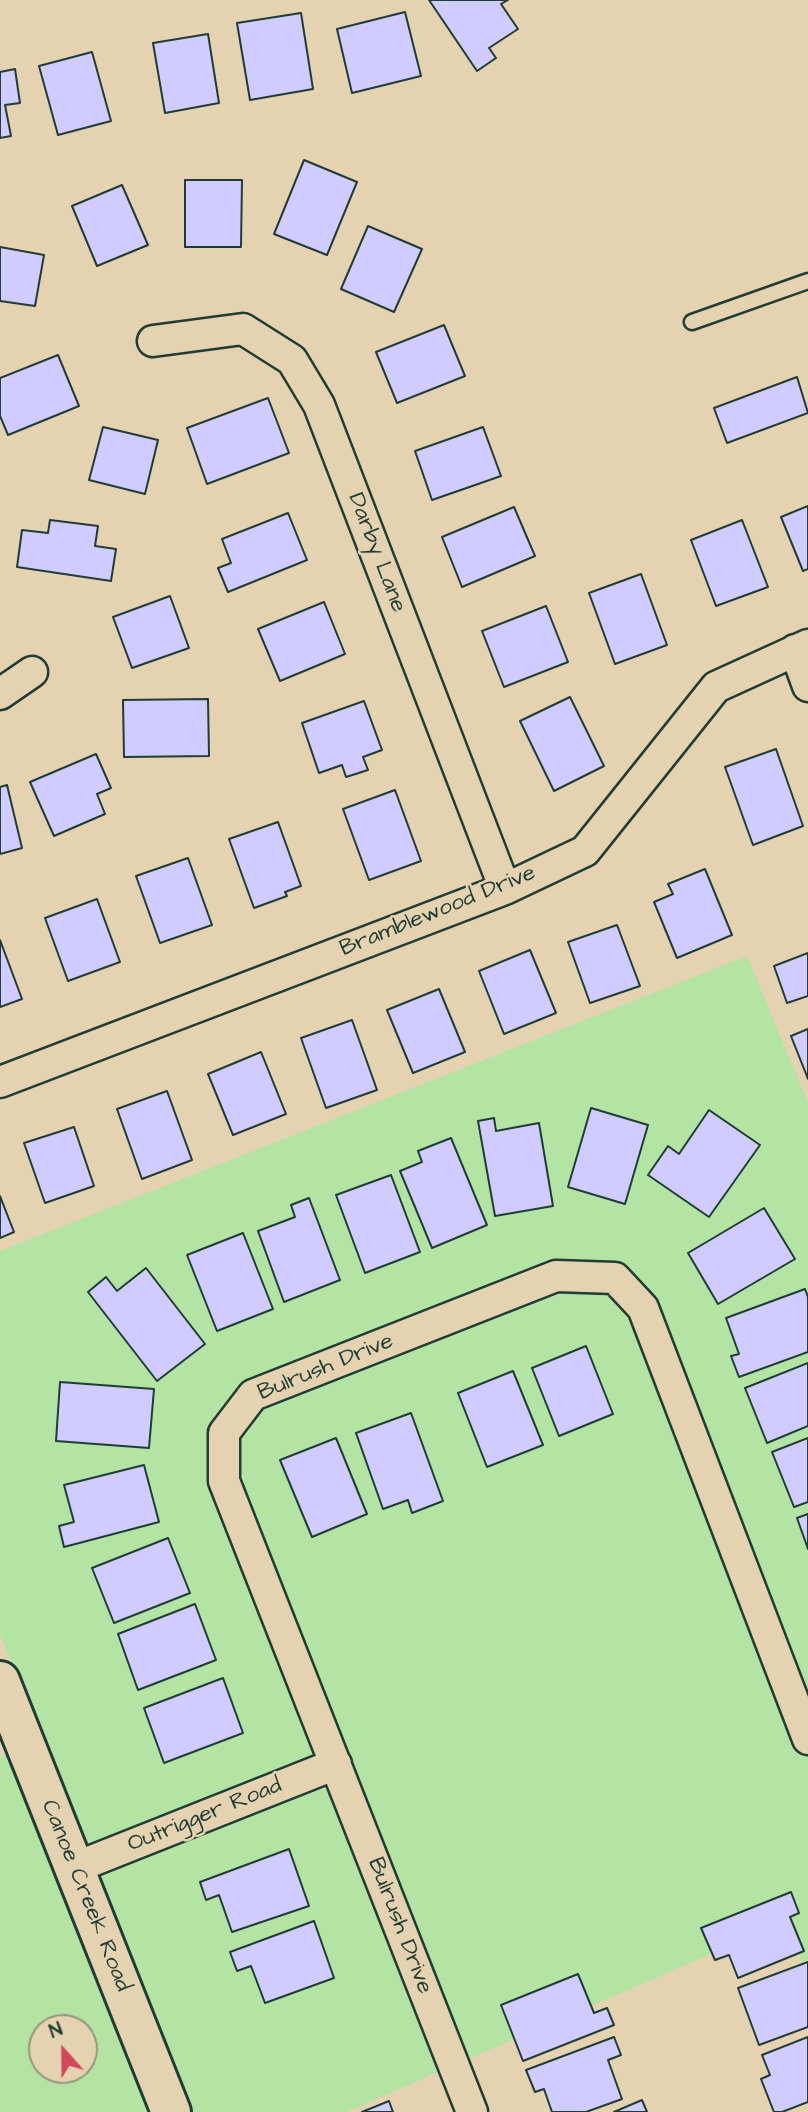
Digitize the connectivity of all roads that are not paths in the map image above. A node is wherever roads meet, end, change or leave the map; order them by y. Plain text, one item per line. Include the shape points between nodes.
1 (808, 281) edge
2 (692, 322) dead end
3 (153, 341) dead end
4 (801, 648) edge
5 (32, 672) dead end
6 (808, 686) edge
7 (0, 694) edge
8 (505, 889) junction
9 (0, 1082) edge
10 (0, 1681) edge
11 (805, 1724) edge
12 (335, 1764) junction
13 (74, 1868) junction
14 (171, 2112) edge
15 (472, 2112) edge

1 - 2 lane
3 - 8 street, Darby Lane via 243,329 292,360 319,405
4 - 6 street
4 - 8 street, Bramblewood Drive via 716,687 585,851
5 - 7 street
8 - 9 street, Bramblewood Drive
10 - 13 main road, Canoe Creek Road
11 - 12 street, Bulrush Drive via 643,1308 615,1278 556,1276 253,1395 224,1433 224,1481
12 - 13 street, Outrigger Road
12 - 15 street, Bulrush Drive
13 - 14 main road, Canoe Creek Road

